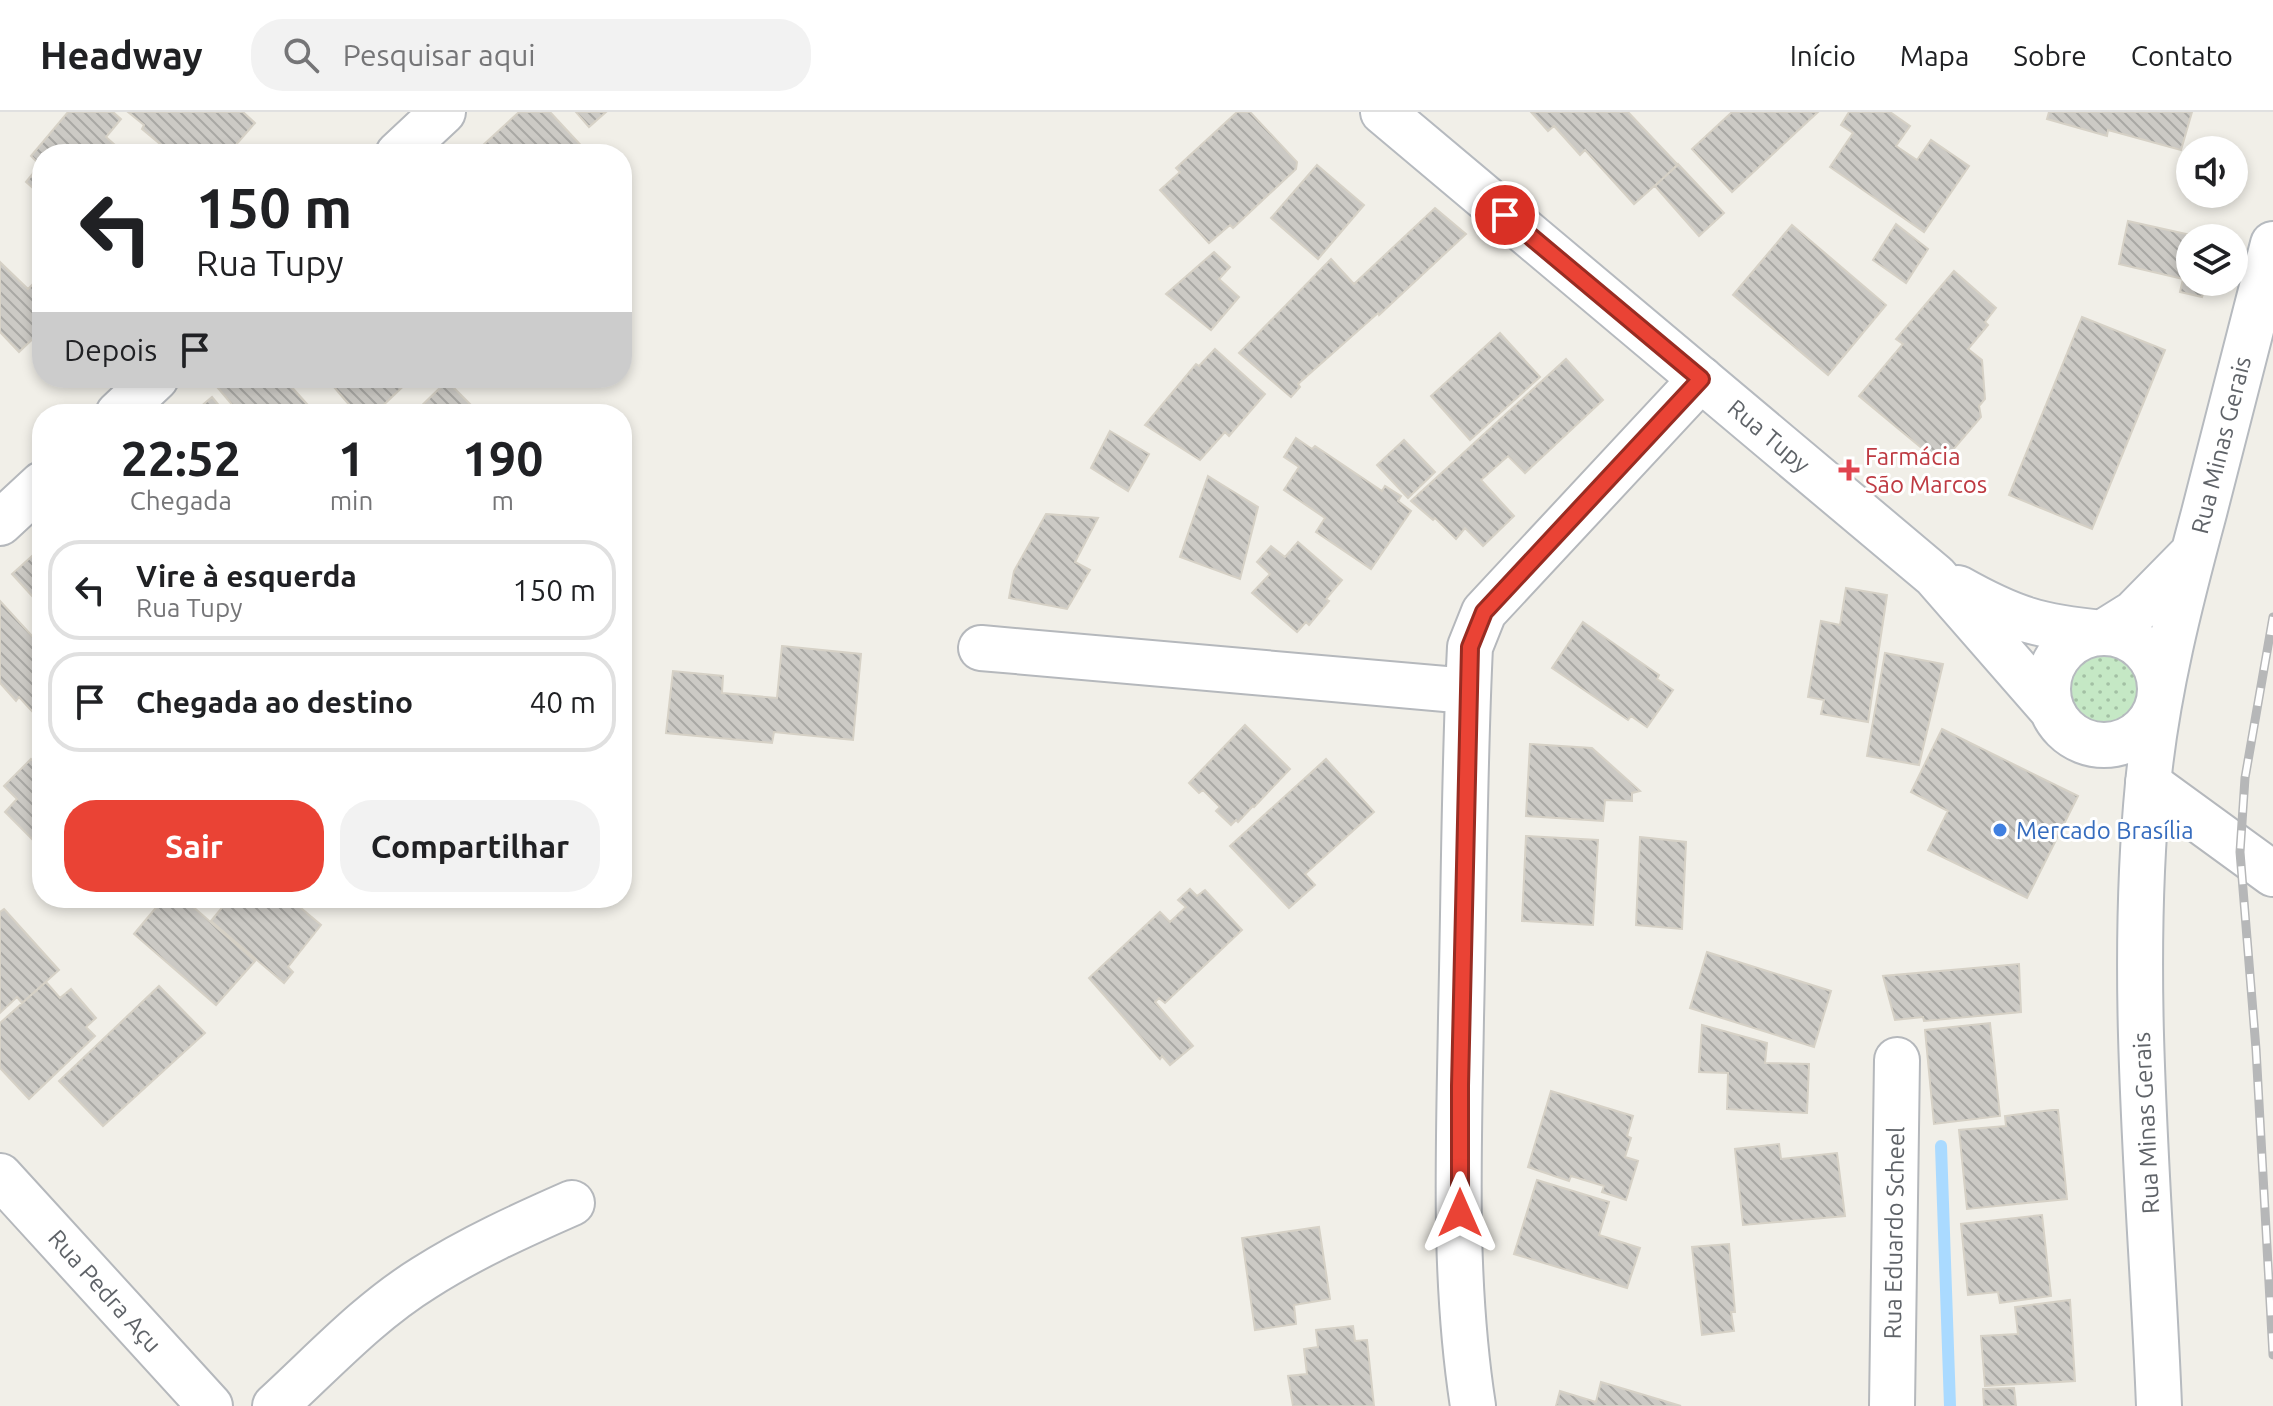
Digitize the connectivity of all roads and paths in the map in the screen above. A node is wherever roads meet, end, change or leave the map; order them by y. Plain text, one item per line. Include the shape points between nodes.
1 (443, 112) edge
2 (1383, 112) edge
3 (409, 144) edge
4 (2273, 244) edge
5 (1701, 379) junction
6 (145, 388) edge
7 (129, 404) edge
8 (32, 493) edge
9 (0, 523) edge
10 (2193, 553) junction
11 (1935, 576) junction
12 (2102, 633) junction
13 (981, 648) dead end
14 (1468, 691) junction
15 (2159, 697) junction
16 (2077, 737) junction
17 (2148, 783) junction
18 (2144, 840) junction
19 (2273, 874) edge
20 (1897, 1060) dead end
21 (0, 1176) edge
22 (572, 1203) dead end
23 (210, 1406) edge
24 (275, 1406) edge
25 (1473, 1406) edge
26 (1892, 1406) edge
27 (2159, 1406) edge

1 - 3 street
2 - 5 street, Rua Tupy
4 - 10 street, Rua Minas Gerais
5 - 11 street, Rua Tupy
5 - 14 street via 1484,612 1470,647
6 - 7 street
8 - 9 street
10 - 12 street, Rua Minas Gerais via 2134,613
10 - 15 street, Rua Minas Gerais
11 - 12 street, Rua Tupy via 2019,619
11 - 16 street, Rua Tupy
12 - 15 street via 2138,645 2151,659
12 - 16 street via 2077,641 2057,659 2050,675 2048,692
13 - 14 street
14 - 25 street via 1460,1245
15 - 16 street via 2144,729 2128,740 2092,744
15 - 17 street, Rua Minas Gerais
16 - 17 street
16 - 18 street, Rua Minas Gerais via 2126,793
17 - 18 street, Rua Minas Gerais
17 - 19 street
18 - 27 street, Rua Minas Gerais via 2141,1009
20 - 26 street, Rua Eduardo Scheel
21 - 23 street, Rua Pedra Açu
22 - 24 street via 423,1279 382,1308

